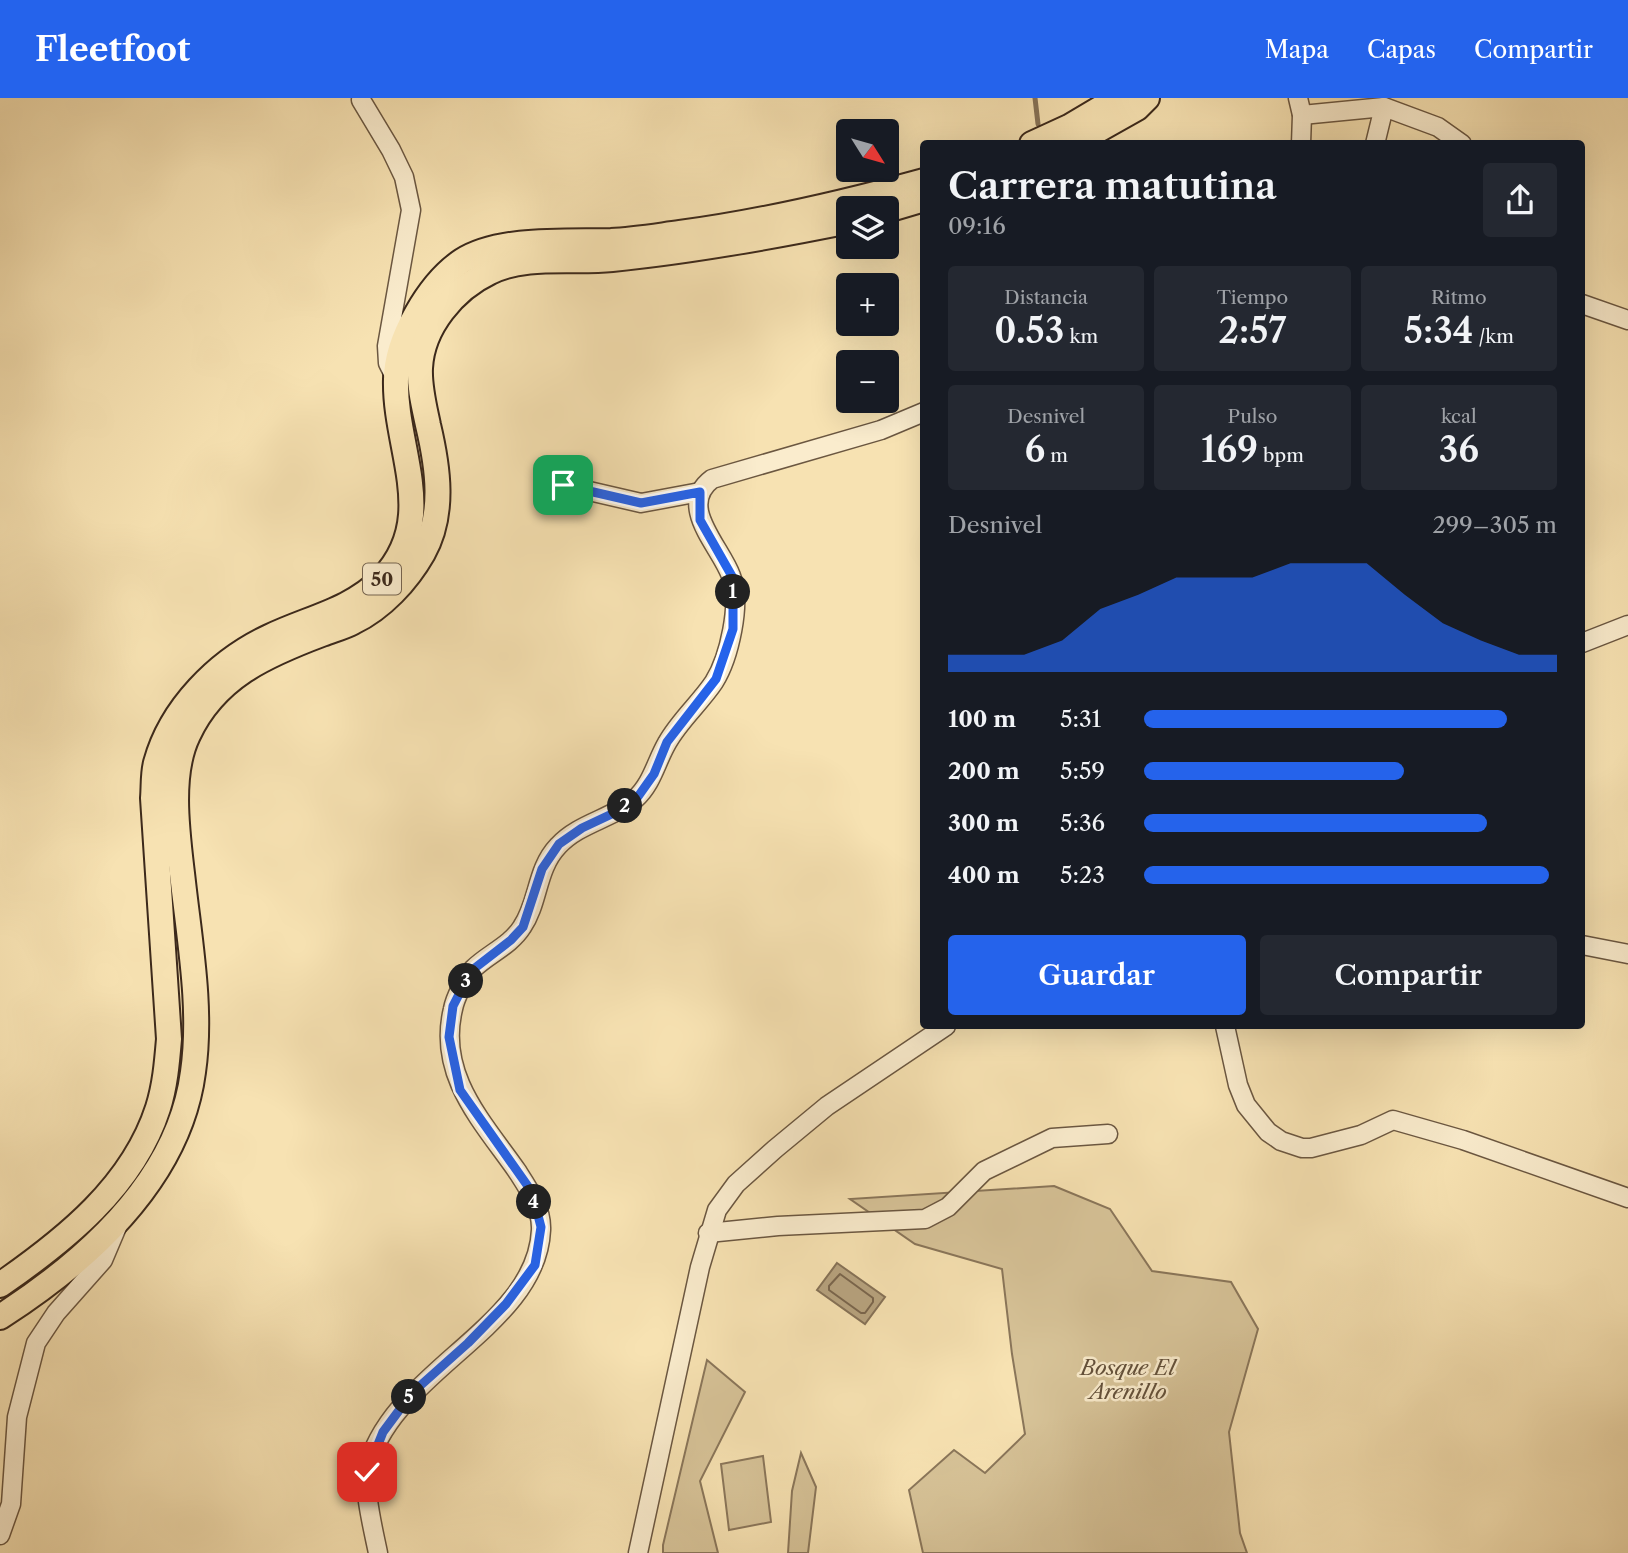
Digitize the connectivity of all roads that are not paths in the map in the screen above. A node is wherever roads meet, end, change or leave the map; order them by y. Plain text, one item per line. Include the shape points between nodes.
1 (1118, 98) edge
2 (1147, 98) edge
3 (361, 100) dead end
4 (1300, 106) edge
5 (1384, 107) junction
6 (1041, 140) edge
7 (1080, 140) edge
8 (1301, 140) edge
9 (1376, 140) edge
10 (1456, 140) edge
11 (920, 182) edge
12 (920, 200) edge
13 (899, 206) edge
14 (836, 223) edge
15 (1585, 305) edge
16 (1628, 320) edge
17 (396, 379) junction
18 (920, 414) edge
19 (563, 485) dead end
20 (700, 492) junction
21 (1628, 625) edge
22 (1585, 642) edge
23 (1585, 946) edge
24 (1628, 954) edge
25 (942, 1029) edge
26 (1226, 1029) edge
27 (1108, 1134) dead end
28 (1628, 1198) edge
29 (121, 1216) junction
30 (708, 1233) junction
31 (0, 1285) edge
32 (0, 1317) edge
33 (0, 1535) edge
34 (378, 1553) edge
35 (638, 1553) edge

1 - 6 highway
2 - 7 highway
3 - 17 street via 404,177 411,210 387,346 388,363
4 - 5 street
4 - 8 street
5 - 9 street
5 - 10 street via 1438,127
11 - 17 highway, 50 via 802,212 681,233 613,241 556,241 487,251 463,261 427,298 401,348
12 - 13 highway
14 - 29 highway, 50 via 705,248 518,263 474,281 442,309 427,336 420,366 438,500 435,527 424,552 404,582 355,622 272,654 238,673 203,710 187,737 178,765 177,830 195,1014 193,1071 185,1116 171,1148
15 - 16 street
17 - 31 highway, 50 via 413,505 411,526 392,566 352,603 267,638 230,662 198,689 162,744 153,798 169,1040 158,1108 141,1149 104,1199
18 - 20 street via 881,430 712,479
19 - 20 street via 641,503
20 - 34 street via 700,520 733,578 733,629 716,679 667,742 654,774 637,798 559,844 542,869 523,927 471,971 453,1006 449,1037 460,1090 532,1192 541,1227 535,1265 506,1304 412,1393 383,1432 367,1472
21 - 22 street
23 - 24 street
25 - 30 street via 827,1106 775,1149 736,1184 717,1210
26 - 28 street via 1246,1105 1280,1140 1311,1149 1393,1121 1463,1140
27 - 30 street via 1052,1139 984,1171 948,1207 925,1219
29 - 32 highway, 50 via 71,1264
29 - 33 street via 103,1260 36,1343 17,1417 11,1504
30 - 35 street

